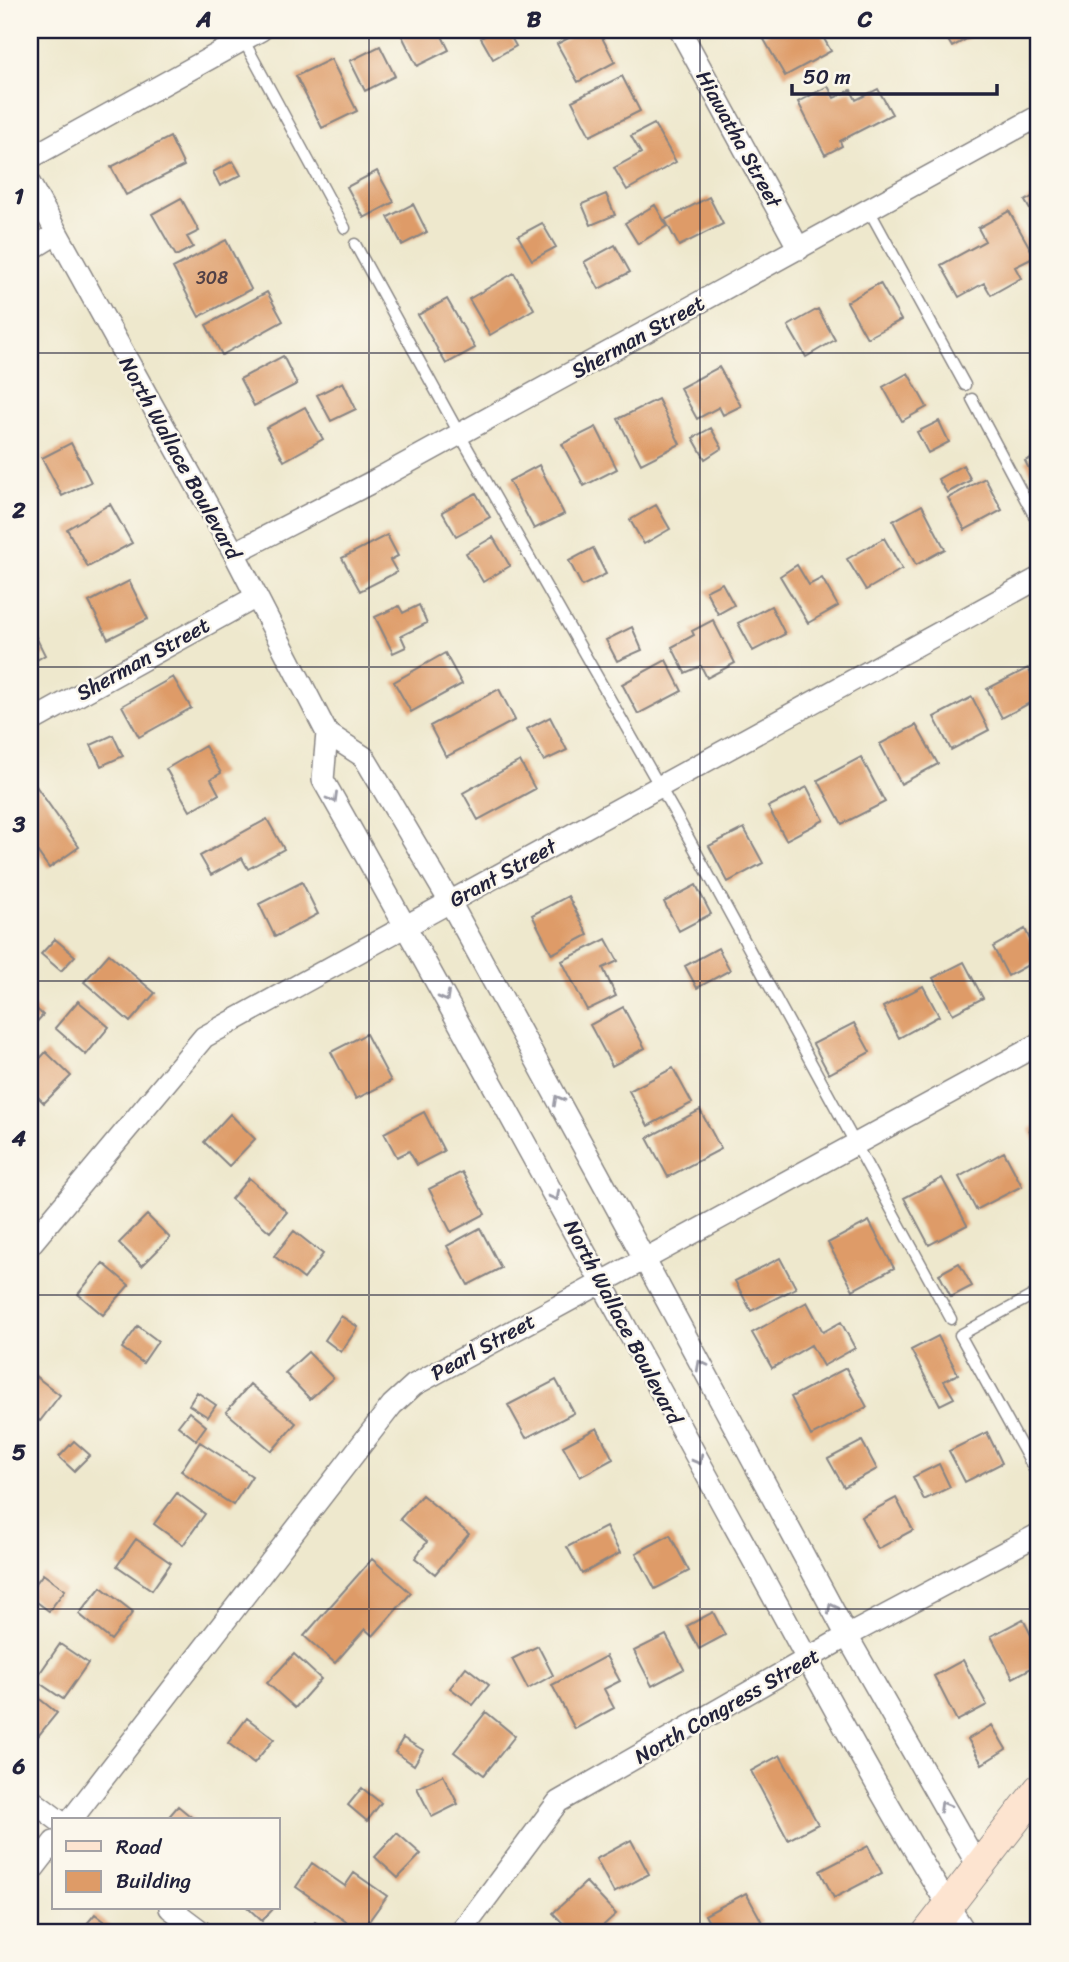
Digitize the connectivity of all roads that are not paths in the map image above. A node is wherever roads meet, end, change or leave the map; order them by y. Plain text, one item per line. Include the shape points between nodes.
1 (680, 30) edge
2 (248, 33) edge
3 (1039, 117) edge
4 (30, 158) edge
5 (30, 184) edge
6 (869, 210) junction
7 (345, 228) dead end
8 (56, 234) junction
9 (355, 244) dead end
10 (799, 248) junction
11 (30, 250) edge
12 (965, 385) dead end
13 (972, 399) dead end
14 (460, 435) junction
15 (1039, 525) edge
16 (234, 553) junction
17 (1039, 578) edge
18 (256, 597) junction
19 (30, 722) edge
20 (327, 733) junction
21 (660, 787) junction
22 (450, 902) junction
23 (406, 927) junction
24 (1039, 1044) edge
25 (856, 1144) junction
26 (30, 1244) edge
27 (643, 1258) junction
28 (601, 1282) junction
29 (1039, 1292) edge
30 (951, 1319) dead end
31 (1039, 1478) edge
32 (1039, 1534) edge
33 (847, 1636) junction
34 (807, 1659) junction
35 (1039, 1789) edge
36 (30, 1799) edge
37 (55, 1818) edge
38 (73, 1818) edge
39 (52, 1845) edge
40 (978, 1866) junction
41 (30, 1873) edge
42 (947, 1905) junction
43 (173, 1910) edge
44 (202, 1932) edge
45 (461, 1932) edge
46 (928, 1932) edge
47 (965, 1932) edge

1 - 10 street, Hiawatha Street
2 - 4 street
2 - 7 lane
3 - 6 street, Sherman Street
5 - 8 street, North Wallace Boulevard
6 - 10 street, Sherman Street
6 - 12 lane
8 - 11 street
8 - 16 street, North Wallace Boulevard
9 - 14 lane
10 - 14 street, Sherman Street
13 - 15 lane
14 - 16 street, Sherman Street
14 - 21 lane
16 - 18 street, North Wallace Boulevard
17 - 21 street, Grant Street
18 - 19 street, Sherman Street
18 - 20 street, North Wallace Boulevard
20 - 22 street, North Wallace Boulevard via 363,757
20 -> 23 street, North Wallace Boulevard via 323,780
21 - 22 street, Grant Street
21 - 25 lane
22 - 23 street, Grant Street
27 -> 22 street, North Wallace Boulevard
23 - 26 street, Grant Street via 204,1037
23 -> 28 street, North Wallace Boulevard
24 - 25 street, Pearl Street
25 - 27 street, Pearl Street
25 - 30 lane
27 - 28 street, Pearl Street
33 -> 27 street, North Wallace Boulevard
28 -> 34 street, North Wallace Boulevard
28 - 38 street, Pearl Street via 414,1385 391,1405
29 - 31 lane via 960,1335
32 - 33 street, North Congress Street
33 - 34 street, North Congress Street
40 -> 33 street, North Wallace Boulevard
34 - 42 street, North Wallace Boulevard
34 - 45 street, North Congress Street via 558,1802
35 - 40 street
36 - 37 street
39 - 41 street
40 - 42 street
42 - 46 street
42 - 47 street, North Wallace Boulevard
43 - 44 street

